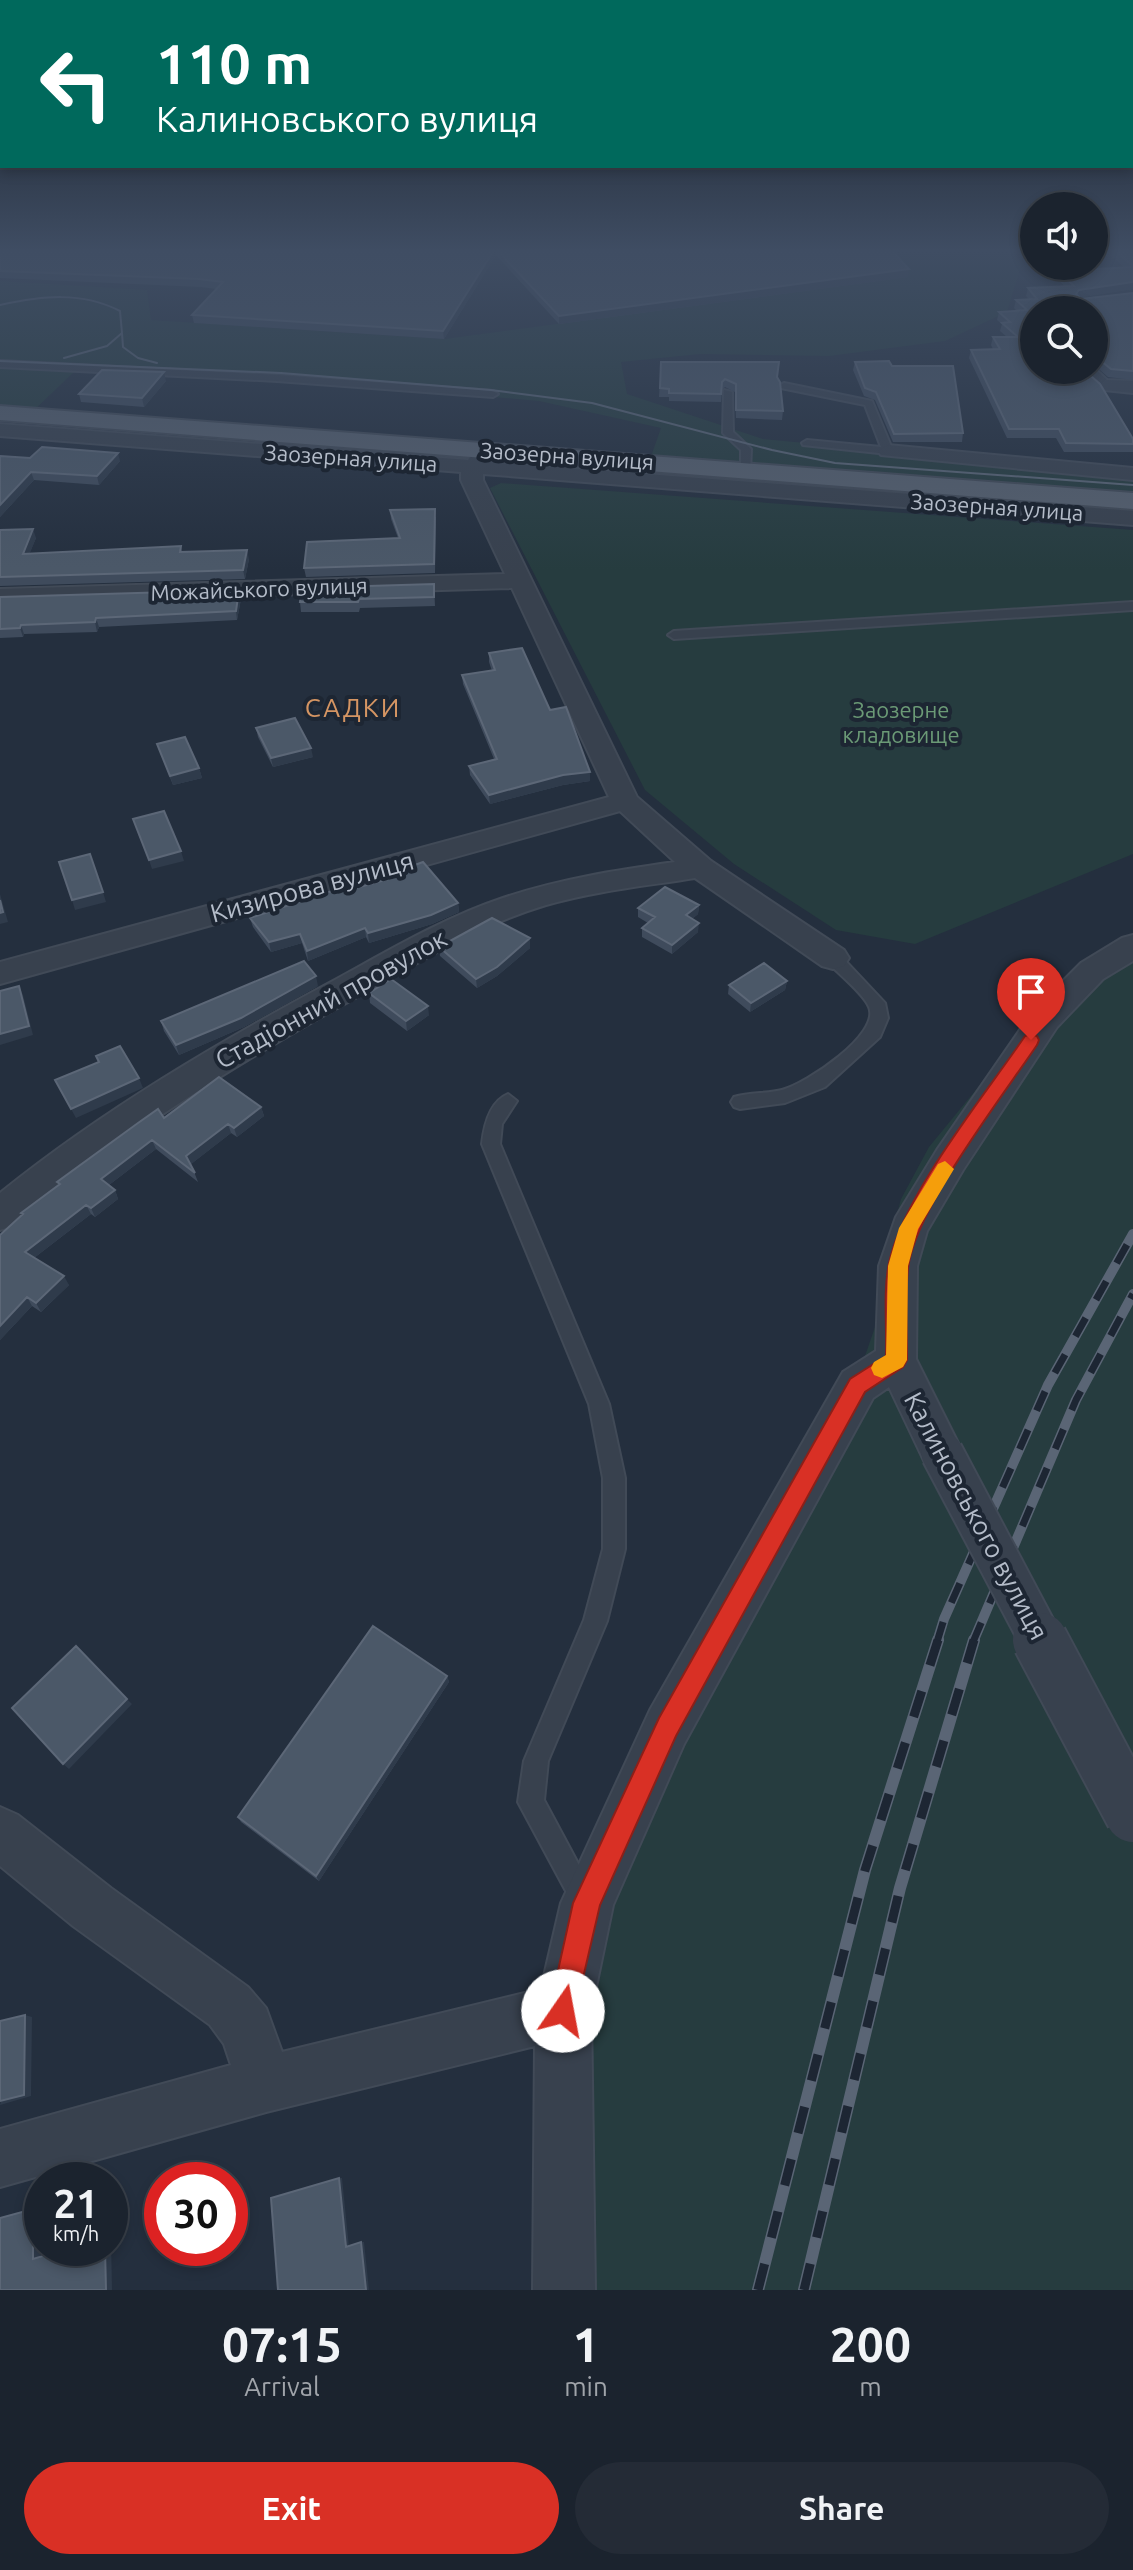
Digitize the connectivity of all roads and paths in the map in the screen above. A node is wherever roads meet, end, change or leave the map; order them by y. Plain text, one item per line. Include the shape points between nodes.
1 (0, 364) edge
2 (1101, 384) edge
3 (784, 386) edge
4 (1133, 387) edge
5 (727, 392) edge
6 (493, 394) dead end
7 (4, 424) edge
8 (807, 443) dead end
9 (888, 451) junction
10 (0, 455) edge
11 (479, 459) junction
12 (746, 470) junction
13 (1133, 474) edge
14 (1133, 501) edge
15 (1133, 518) edge
16 (518, 581) junction
17 (0, 596) edge
18 (1133, 606) edge
19 (674, 635) dead end
20 (625, 801) junction
21 (700, 868) junction
22 (1133, 946) edge
23 (833, 958) joint
24 (0, 973) edge
25 (508, 1101) dead end
26 (740, 1102) dead end
27 (0, 1215) edge
28 (896, 1360) junction
29 (1133, 1815) edge
30 (0, 1833) edge
31 (587, 1903) junction
32 (563, 2011) junction
33 (266, 2084) junction
34 (0, 2158) edge
35 (564, 2290) edge

1 - 6 lane
2 - 4 street
3 - 9 lane via 869,403
5 - 12 lane via 728,433 746,449
7 - 10 street
7 - 11 main road, Заозерна вулиця
8 - 9 lane
9 - 13 street
11 - 12 main road, Заозерна вулиця
11 - 15 street, Заозерная улица
11 - 16 street via 472,480
12 - 14 main road, Заозерна вулиця
16 - 17 street, Можайського вулиця
16 - 20 street
18 - 19 lane
20 - 21 street
20 - 24 street, Кизирова вулиця
21 - 23 street
21 - 27 street, Стадіонний провулок via 564,890 463,925 165,1094
22 - 28 street, Калиновського вулиця via 1092,971 1045,1019 909,1228 897,1281
23 - 26 lane via 877,1003 880,1018 874,1033 819,1082 785,1096
25 - 31 lane via 493,1123 491,1144 599,1404 614,1478 614,1549 599,1607 536,1761 531,1802
28 - 29 street, Калиновського вулиця, bridge
28 - 31 street via 858,1385 667,1727
30 - 33 street via 229,2006 246,2028
31 - 32 street
32 - 33 street
32 - 35 street
33 - 34 street

